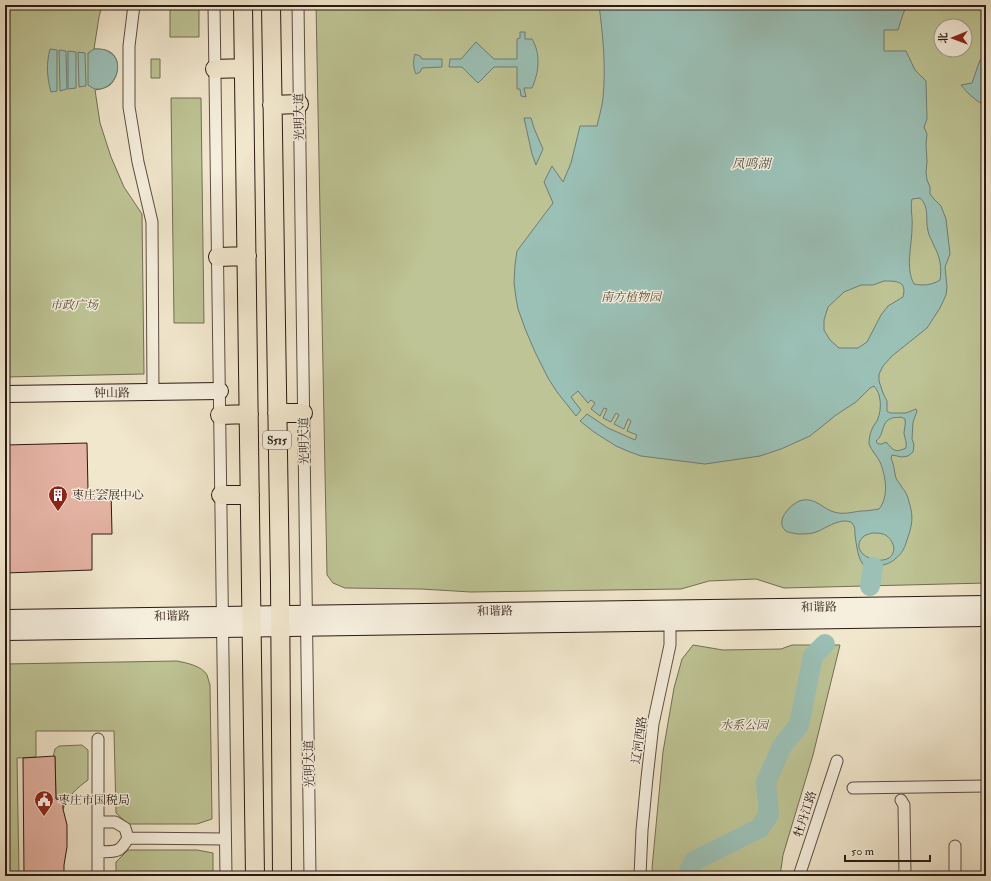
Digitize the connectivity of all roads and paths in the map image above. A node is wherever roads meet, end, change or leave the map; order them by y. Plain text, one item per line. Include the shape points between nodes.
1 (134, 5) edge
2 (214, 5) edge
3 (244, 5) edge
4 (271, 5) edge
5 (298, 5) edge
6 (244, 68) junction
7 (215, 69) junction
8 (299, 104) junction
9 (272, 105) junction
10 (247, 256) junction
11 (218, 257) junction
12 (220, 391) junction
13 (154, 392) junction
14 (5, 394) edge
15 (277, 413) junction
16 (303, 413) junction
17 (249, 414) junction
18 (220, 415) junction
19 (221, 495) junction
20 (250, 495) junction
21 (986, 604) edge
22 (670, 616) junction
23 (5, 618) edge
24 (986, 618) edge
25 (280, 621) junction
26 (306, 621) junction
27 (223, 622) junction
28 (252, 622) junction
29 (5, 632) edge
30 (98, 739) dead end
31 (837, 761) dead end
32 (986, 786) edge
33 (853, 788) dead end
34 (901, 800) dead end
35 (98, 822) junction
36 (128, 838) junction
37 (226, 839) junction
38 (955, 846) dead end
39 (98, 852) junction
40 (98, 876) edge
41 (226, 876) edge
42 (255, 876) edge
43 (282, 876) edge
44 (310, 876) edge
45 (640, 876) edge
46 (799, 876) edge
47 (905, 876) edge
48 (955, 876) edge

1 - 13 street via 129,46 129,107 152,222
2 - 7 street
3 - 6 main road, S515
4 - 9 main road, S515
5 - 8 street, 光明大道 / S515
6 - 7 main road
6 - 10 main road, S515
7 - 11 street
8 - 9 main road
8 - 16 street, 光明大道 / S515
9 - 15 main road, S515
10 - 11 main road
10 - 17 main road, S515
11 - 12 street
12 - 13 main road, 钟山路
12 - 18 street
13 - 14 main road, 钟山路
15 - 16 main road
15 - 25 main road, S515
16 - 26 street, 光明大道 / S515
17 - 18 main road
17 - 20 main road, S515
18 - 19 street
19 - 20 main road
19 - 27 street
20 - 28 main road, S515
21 - 22 main road, 和谐路
22 - 24 main road, 和谐路
22 - 26 main road, 和谐路
22 - 45 street, 辽河西路 via 670,645 653,724
23 - 27 main road, 和谐路
25 - 26 main road, 和谐路
25 - 28 main road, 和谐路
25 - 43 main road, S515
26 - 44 street, 光明大道 / S515
27 - 28 main road, 和谐路
27 - 29 main road, 和谐路
27 - 37 street
28 - 42 main road, S515
30 - 35 street
31 - 46 street, 牡丹江路
32 - 33 street
34 - 47 street via 904,804
35 - 36 street via 115,822 124,828
35 - 39 street
36 - 37 street
36 - 39 street via 123,847 116,851
37 - 41 street
38 - 48 street
39 - 40 street

